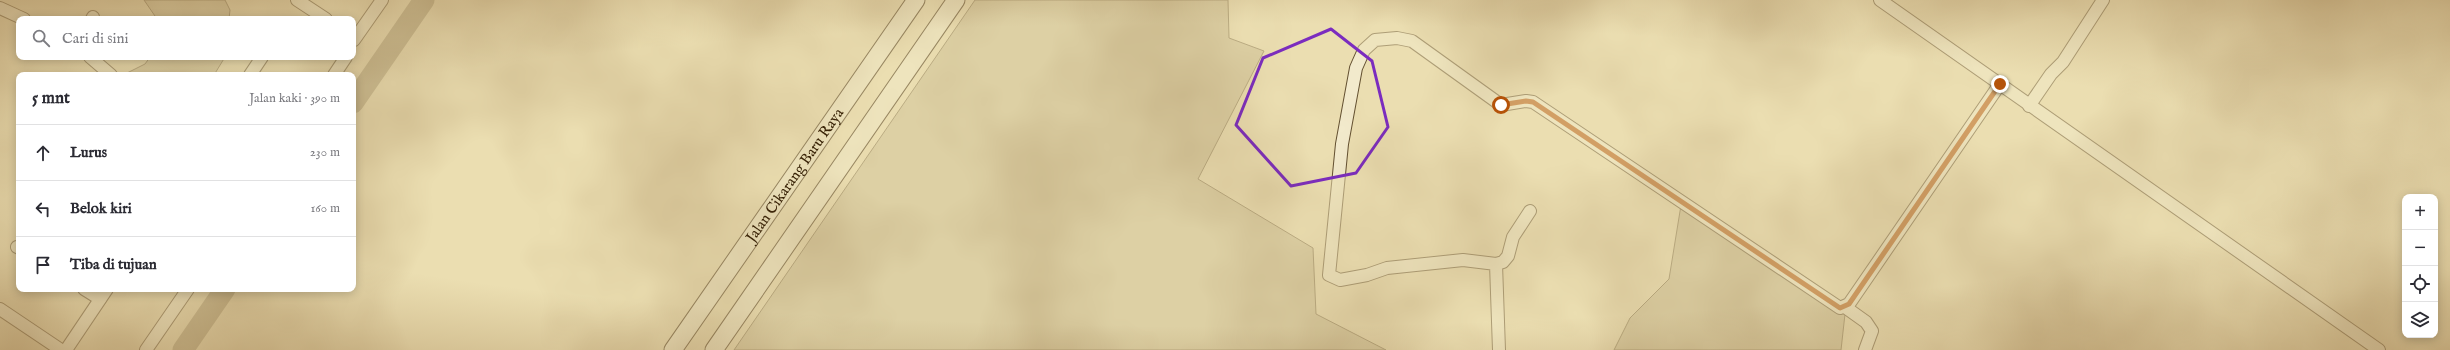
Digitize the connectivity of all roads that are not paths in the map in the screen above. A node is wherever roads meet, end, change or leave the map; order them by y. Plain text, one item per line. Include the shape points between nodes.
1 (298, 0) edge
2 (382, 0) edge
3 (916, 0) edge
4 (956, 0) edge
5 (1880, 0) edge
6 (2103, 0) edge
7 (0, 8) edge
8 (17, 16) edge
9 (322, 16) edge
10 (356, 38) edge
11 (94, 60) edge
12 (258, 60) edge
13 (344, 60) edge
14 (108, 72) edge
15 (252, 72) edge
16 (336, 72) edge
17 (2000, 84) junction
18 (2029, 106) junction
19 (1530, 210) dead end
20 (1496, 264) junction
21 (89, 292) edge
22 (105, 292) edge
23 (186, 292) edge
24 (100, 299) junction
25 (1845, 307) junction
26 (0, 309) edge
27 (69, 349) edge
28 (146, 350) edge
29 (673, 350) edge
30 (714, 350) edge
31 (1499, 350) edge
32 (1865, 350) edge
33 (2379, 350) edge

1 - 9 street
2 - 10 street
3 - 29 main road, Jalan Cikarang Baru Raya
4 - 30 main road
5 - 17 street
6 - 18 street via 2063,62 2051,74
7 - 8 street
11 - 14 street
12 - 15 street
13 - 16 street
17 - 18 street
17 - 25 street
18 - 33 street
19 - 20 street via 1513,237 1508,256 1503,262
20 - 25 street via 1463,260 1387,268 1340,280 1329,275 1342,144 1356,68 1364,50 1374,40 1397,38 1412,41 1501,105 1533,102 1835,306
20 - 31 street
21 - 24 street
22 - 24 street
23 - 28 street
24 - 27 street
25 - 32 street via 1866,322 1872,331
26 - 27 street

